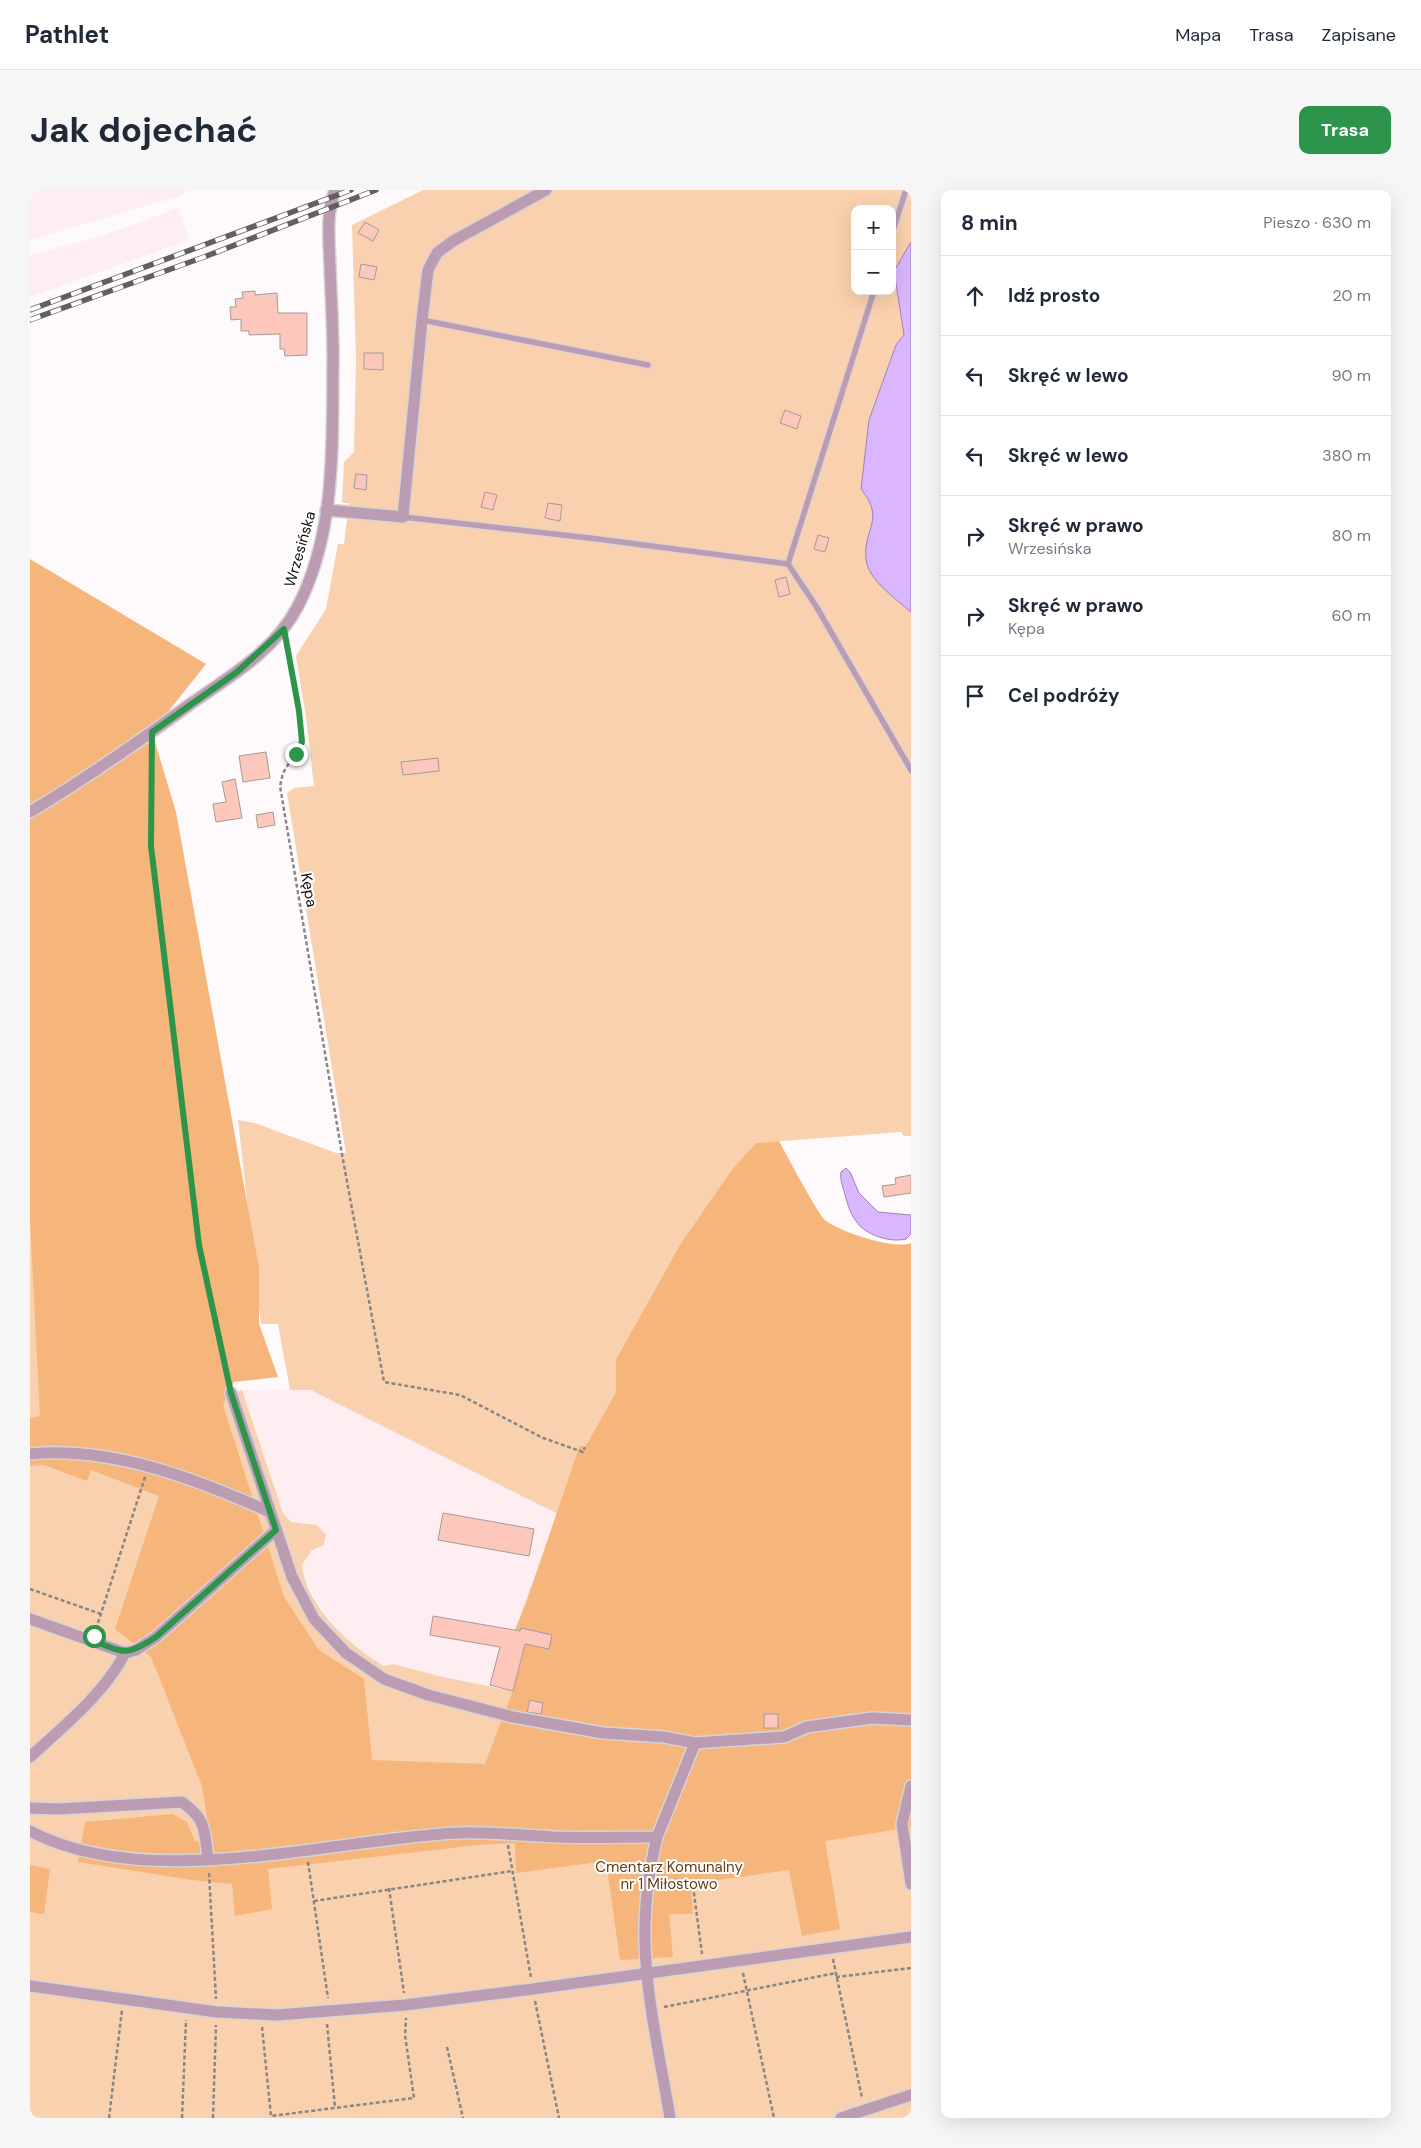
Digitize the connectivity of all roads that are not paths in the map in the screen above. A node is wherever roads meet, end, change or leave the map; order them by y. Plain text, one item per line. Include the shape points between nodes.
1 (335, 190) edge
2 (546, 190) edge
3 (906, 190) edge
4 (896, 221) edge
5 (873, 295) edge
6 (422, 320) junction
7 (648, 365) dead end
8 (326, 510) junction
9 (403, 517) junction
10 (788, 564) junction
11 (911, 770) edge
12 (30, 812) edge
13 (231, 1393) road end
14 (30, 1454) edge
15 (270, 1512) junction
16 (276, 1530) junction
17 (30, 1619) edge
18 (125, 1653) junction
19 (911, 1720) edge
20 (695, 1743) junction
21 (30, 1757) edge
22 (911, 1786) edge
23 (30, 1808) edge
24 (30, 1831) edge
25 (656, 1837) junction
26 (208, 1859) junction
27 (911, 1884) edge
28 (911, 1937) edge
29 (648, 1973) junction
30 (30, 1986) edge
31 (911, 2095) edge
32 (670, 2118) edge
33 (840, 2118) edge

1 - 8 street, Wrzesińska via 329,214 333,340
2 - 6 street via 437,253 428,270
3 - 4 lane
5 - 10 lane
6 - 7 lane
6 - 9 street
8 - 9 street
8 - 12 street, Wrzesińska via 308,583 284,629 237,672 102,768
9 - 10 lane
10 - 11 lane via 816,606
13 - 15 street
14 - 15 street via 79,1453 148,1467
15 - 16 street
16 - 18 street via 156,1637
16 - 20 street via 292,1576 314,1619 346,1653 384,1679 428,1695 513,1717 603,1733 664,1737
17 - 18 street
18 - 21 street via 116,1670 74,1716
19 - 20 street via 872,1718 806,1727 784,1737
20 - 25 street
22 - 27 street via 902,1824
23 - 26 street via 182,1802 198,1813
24 - 26 street via 52,1843 89,1852 149,1860
25 - 26 street via 457,1833
25 - 29 street via 646,1906
28 - 29 street
29 - 30 street via 405,2005 261,2015 217,2012
29 - 32 street
31 - 33 street

